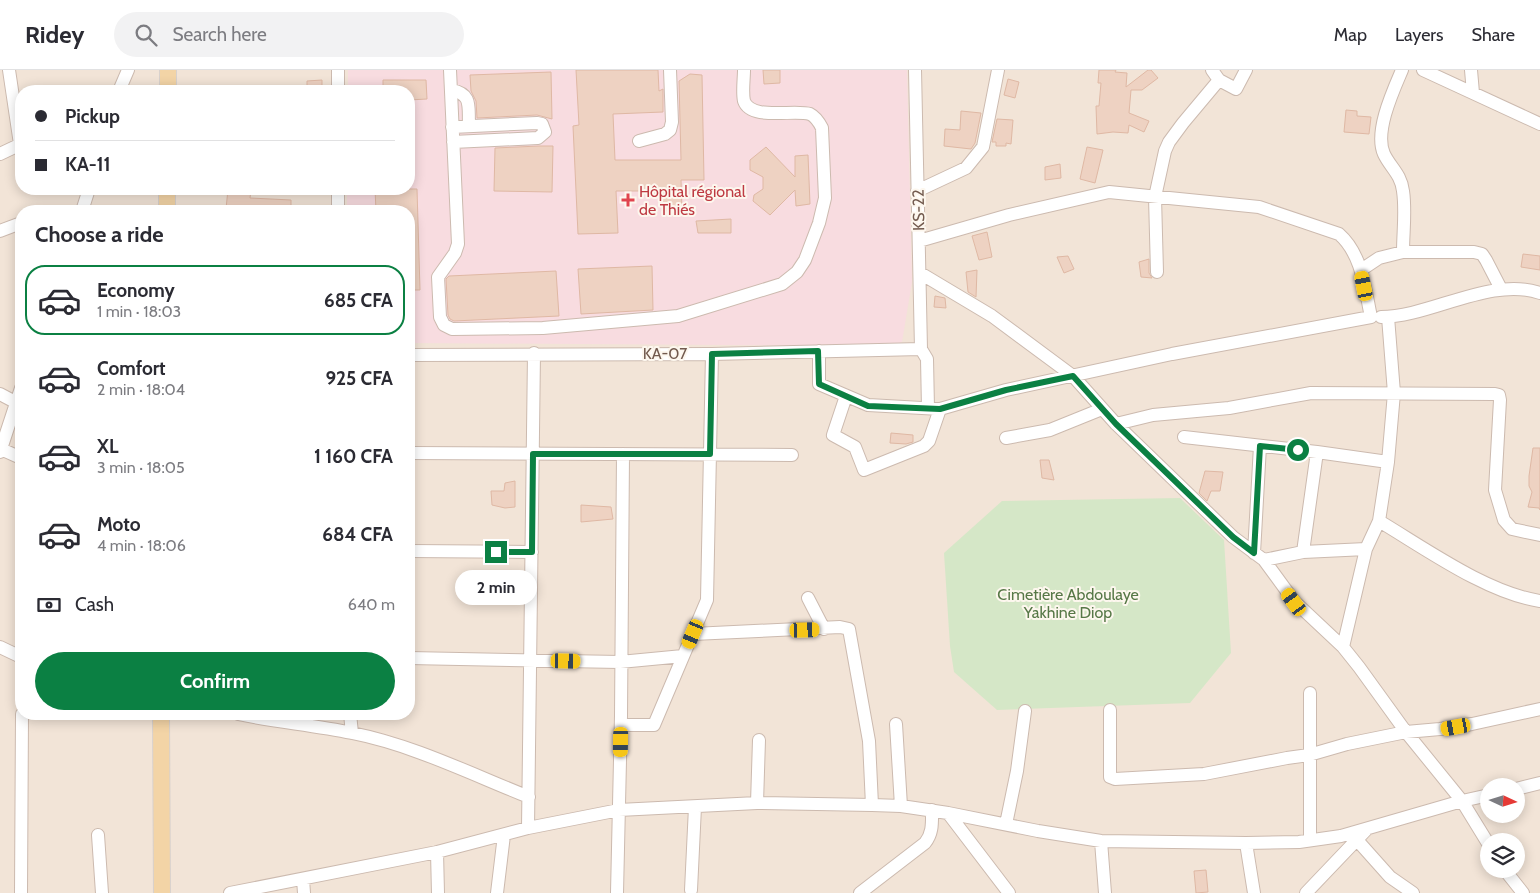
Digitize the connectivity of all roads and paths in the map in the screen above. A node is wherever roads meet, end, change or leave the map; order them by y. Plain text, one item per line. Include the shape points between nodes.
1 (9, 70) edge
2 (128, 70) edge
3 (168, 70) edge
4 (338, 70) edge
5 (450, 70) edge
6 (670, 70) edge
7 (744, 70) edge
8 (915, 70) edge
9 (998, 70) edge
10 (1246, 70) edge
11 (1402, 70) edge
12 (1423, 70) edge
13 (1471, 70) edge
14 (1216, 75) edge
15 (122, 85) edge
16 (168, 85) edge
17 (338, 85) edge
18 (451, 90) junction
19 (1473, 93) junction
20 (15, 107) edge
21 (1540, 124) edge
22 (469, 126) junction
23 (452, 127) junction
24 (639, 141) dead end
25 (453, 142) junction
26 (15, 147) edge
27 (0, 154) edge
28 (918, 191) junction
29 (1155, 197) junction
30 (15, 225) edge
31 (0, 231) edge
32 (919, 241) junction
33 (1403, 252) junction
34 (1361, 270) junction
35 (1156, 272) dead end
36 (920, 273) junction
37 (1501, 289) junction
38 (1540, 293) edge
39 (1371, 317) junction
40 (1388, 317) junction
41 (921, 349) junction
42 (818, 351) junction
43 (534, 353) junction
44 (415, 354) edge
45 (712, 354) junction
46 (1073, 376) junction
47 (1394, 393) junction
48 (0, 394) edge
49 (846, 396) junction
50 (15, 402) edge
51 (15, 406) edge
52 (934, 408) junction
53 (1102, 409) junction
54 (1116, 424) junction
55 (1184, 437) dead end
56 (1006, 438) dead end
57 (1260, 446) junction
58 (0, 451) edge
59 (1317, 452) junction
60 (415, 453) edge
61 (533, 454) junction
62 (623, 454) junction
63 (710, 454) junction
64 (792, 455) dead end
65 (15, 456) edge
66 (1388, 462) junction
67 (1379, 521) junction
68 (1540, 534) edge
69 (1366, 549) junction
70 (415, 551) edge
71 (532, 552) junction
72 (1303, 552) junction
73 (1259, 556) junction
74 (808, 598) dead end
75 (1540, 601) edge
76 (824, 629) junction
77 (693, 634) junction
78 (1343, 647) junction
79 (0, 648) edge
80 (15, 654) edge
81 (683, 656) junction
82 (415, 658) edge
83 (530, 660) junction
84 (620, 662) junction
85 (1310, 693) dead end
86 (1540, 709) edge
87 (1110, 710) dead end
88 (1025, 711) dead end
89 (22, 720) edge
90 (161, 720) edge
91 (269, 720) edge
92 (351, 720) edge
93 (896, 724) dead end
94 (621, 725) junction
95 (1406, 732) junction
96 (352, 733) junction
97 (760, 740) dead end
98 (1309, 755) junction
99 (1540, 783) edge
100 (1525, 787) edge
101 (529, 797) junction
102 (1480, 797) edge
103 (1462, 801) junction
104 (757, 803) junction
105 (872, 805) junction
106 (901, 806) junction
107 (695, 807) junction
108 (619, 810) junction
109 (932, 810) junction
110 (948, 813) junction
111 (1006, 824) junction
112 (528, 828) junction
113 (1368, 828) junction
114 (1482, 833) edge
115 (98, 835) dead end
116 (504, 835) junction
117 (1310, 840) junction
118 (1356, 840) junction
119 (1101, 841) junction
120 (1246, 843) junction
121 (437, 852) junction
122 (1511, 878) edge
123 (303, 879) junction
124 (691, 890) dead end
125 (21, 893) edge
126 (102, 893) edge
127 (162, 893) edge
128 (230, 893) edge
129 (304, 893) edge
130 (438, 893) edge
131 (497, 893) edge
132 (617, 893) edge
133 (860, 893) edge
134 (1009, 893) edge
135 (1105, 893) edge
136 (1254, 893) edge
137 (1306, 893) edge
138 (1413, 893) edge
139 (1523, 893) edge

1 - 20 street
2 - 15 street
3 - 16 main road
4 - 17 street
5 - 18 street
6 - 24 street via 670,130
7 - 25 street via 744,101 749,107 757,112 809,114 818,120 822,128 825,198 819,223 805,260 797,272 782,284 678,316 543,328 452,329 444,325 440,317 438,277 458,244
8 - 28 street, KS-22
9 - 28 street via 984,147 966,168
10 - 14 street via 1236,89
11 - 33 street via 1382,130 1381,147 1398,173 1403,190
12 - 19 street
13 - 19 street
14 - 29 street via 1169,142
18 - 22 street via 461,92 468,100
18 - 23 street
19 - 21 street
22 - 23 street
22 - 25 street via 536,122 542,124 545,132 538,138
23 - 25 street
26 - 27 street
28 - 32 street, KS-22
29 - 32 street via 1109,192 1009,214
29 - 34 street via 1259,207 1339,234
29 - 35 street
30 - 31 street
32 - 36 street, KS-22
33 - 34 street via 1379,258
33 - 37 street via 1482,254
34 - 39 street
36 - 41 street, KS-22
36 - 46 street via 992,316
37 - 38 street
37 - 40 street
39 - 40 street
39 - 46 street
40 - 47 street
41 - 42 street, KA-07
41 - 52 street, KS-22 via 927,359
42 - 45 street, KA-07
42 - 49 street via 819,384
43 - 44 street, KA-07
43 - 45 street, KA-07
43 - 61 street
45 - 63 street
46 - 52 street
46 - 53 street
47 - 54 street via 1311,393 1229,408 1153,415
47 - 66 street
47 - 68 street via 1499,395 1495,490 1504,520 1512,528
48 - 50 street
49 - 52 street via 868,406
49 - 52 street via 833,435 855,447 864,470 924,446 929,440
51 - 58 street
53 - 54 street
53 - 56 street via 1050,430
54 - 73 street via 1233,537
55 - 57 street
57 - 59 street
57 - 73 street
58 - 65 street
59 - 66 street
59 - 72 street
60 - 61 street
61 - 62 street
61 - 71 street
62 - 63 street
62 - 84 street
63 - 64 street
63 - 77 street via 708,600
66 - 67 street
67 - 69 street
67 - 75 street via 1505,592
69 - 72 street
69 - 78 street
70 - 71 street
71 - 83 street
72 - 73 street
73 - 78 street via 1294,602
74 - 76 street
76 - 77 street
76 - 105 street via 849,629 869,741
77 - 81 street
78 - 95 street
79 - 80 street
81 - 84 street
81 - 94 street via 654,725
82 - 83 street
83 - 84 street
83 - 101 street
84 - 94 street
85 - 98 street
86 - 95 street via 1440,730
87 - 98 street via 1112,779 1204,774
88 - 111 street
89 - 125 street
90 - 127 main road
91 - 96 street
92 - 96 street
93 - 106 street
94 - 108 street
95 - 98 street
95 - 103 street
96 - 101 street via 406,748
97 - 104 street
98 - 117 street
99 - 100 street
101 - 112 street
102 - 103 street
103 - 113 street
103 - 114 street
104 - 105 street
104 - 107 street
105 - 106 street
106 - 109 street
107 - 108 street
107 - 124 street
108 - 112 street
108 - 132 street
109 - 110 street
109 - 133 street via 932,831 925,843
110 - 111 street
110 - 134 street
111 - 119 street
112 - 116 street
113 - 117 street
113 - 118 street
115 - 126 street
116 - 121 street
116 - 131 street
117 - 120 street
118 - 137 street
118 - 138 street via 1390,877
119 - 120 street
119 - 135 street
120 - 136 street
121 - 123 street
121 - 130 street
122 - 139 street
123 - 128 street
123 - 129 street

